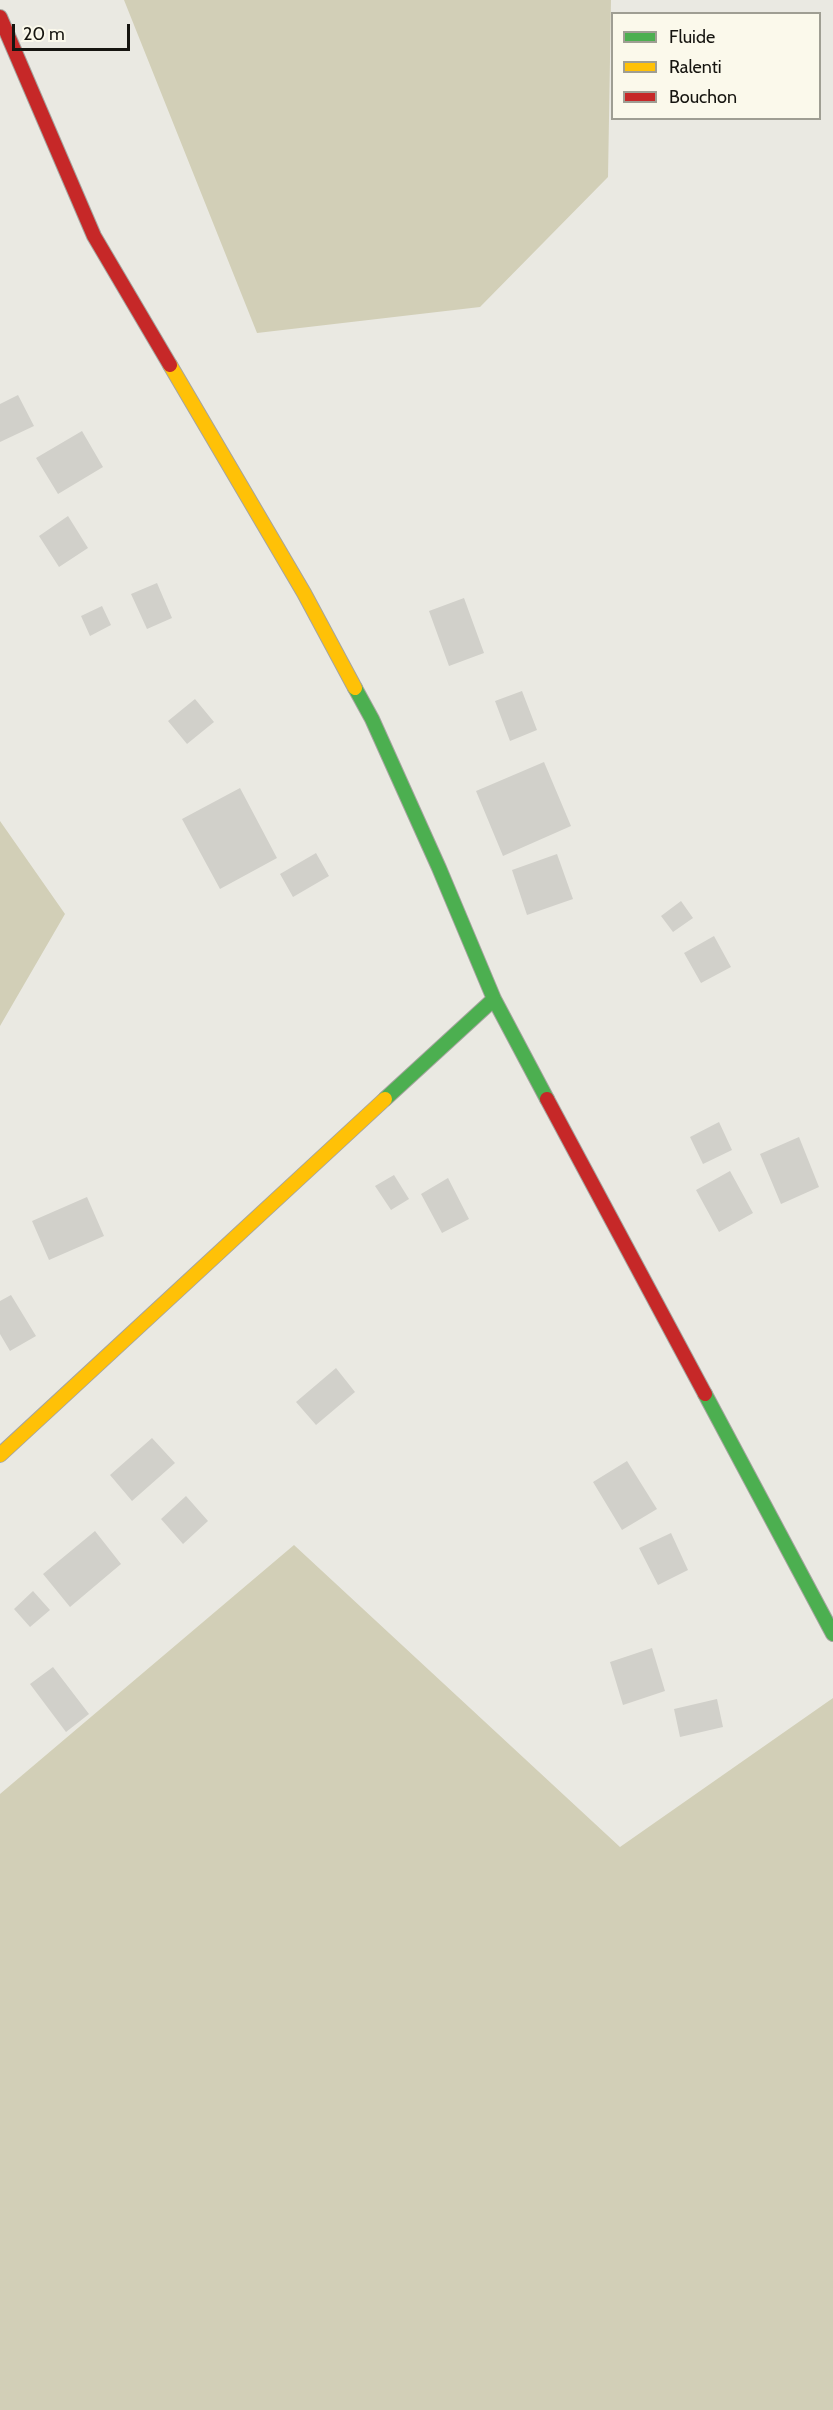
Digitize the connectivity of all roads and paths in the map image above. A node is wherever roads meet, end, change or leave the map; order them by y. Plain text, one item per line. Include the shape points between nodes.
1 (0, 17) edge
2 (494, 999) junction
3 (0, 1455) edge
4 (833, 1634) edge

1 - 2 street via 94,236 304,592 372,719
2 - 3 street
2 - 4 street

